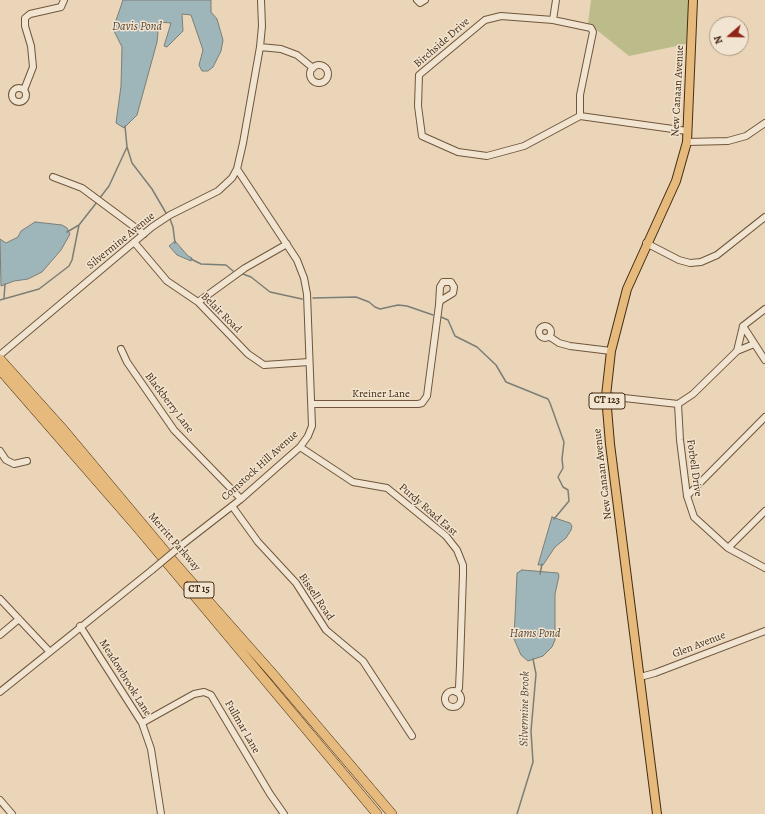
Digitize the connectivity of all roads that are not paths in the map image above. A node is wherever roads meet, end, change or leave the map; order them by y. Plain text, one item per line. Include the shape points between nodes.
1 (64, 0) edge
2 (261, 0) edge
3 (417, 0) edge
4 (425, 0) edge
5 (556, 0) edge
6 (694, 0) edge
7 (554, 20) junction
8 (260, 47) junction
9 (313, 68) dead end
10 (24, 90) dead end
11 (580, 116) junction
12 (765, 123) edge
13 (686, 131) junction
14 (687, 142) junction
15 (237, 169) junction
16 (54, 176) dead end
17 (765, 217) edge
18 (144, 234) junction
19 (134, 242) junction
20 (646, 243) junction
21 (287, 244) junction
22 (198, 302) junction
23 (439, 304) dead end
24 (765, 309) edge
25 (743, 326) junction
26 (550, 336) dead end
27 (754, 344) junction
28 (121, 349) dead end
29 (611, 351) junction
30 (737, 351) junction
31 (0, 355) edge
32 (0, 359) edge
33 (765, 360) edge
34 (309, 362) junction
35 (3, 369) edge
36 (606, 396) junction
37 (312, 404) junction
38 (678, 404) junction
39 (765, 418) edge
40 (300, 447) junction
41 (0, 451) edge
42 (27, 461) dead end
43 (687, 496) junction
44 (241, 499) junction
45 (232, 506) junction
46 (765, 511) edge
47 (728, 548) junction
48 (765, 568) edge
49 (0, 599) edge
50 (19, 619) junction
51 (80, 626) junction
52 (765, 631) edge
53 (0, 635) edge
54 (49, 651) junction
55 (640, 677) junction
56 (0, 692) edge
57 (456, 692) dead end
58 (142, 723) junction
59 (412, 736) dead end
60 (0, 800) edge
61 (12, 814) edge
62 (161, 814) edge
63 (284, 814) edge
64 (377, 814) edge
65 (392, 814) edge
66 (657, 814) edge

1 - 10 street via 61,7 30,14 25,18 32,46 33,66
2 - 8 street, Silvermine Avenue
3 - 4 street via 420,3
5 - 7 street
6 - 13 main road, New Canaan Avenue / CT 123
7 - 11 street, Birchside Drive via 591,28 593,32 581,89
7 - 11 street, Birchside Drive via 501,16 485,20 419,75 418,106 422,136 458,152 487,156 524,146
8 - 9 street via 281,49 297,55
8 - 15 street, Silvermine Avenue
11 - 13 street
12 - 14 street via 746,136 728,142
13 - 14 main road, New Canaan Avenue / CT 123
14 - 20 main road, New Canaan Avenue / CT 123 via 676,181
15 - 18 street, Silvermine Avenue via 222,188 162,220
15 - 21 street, Comstock Hill Avenue
16 - 18 street via 87,191
17 - 20 street via 717,255 701,262 679,260
18 - 19 street, Silvermine Avenue
19 - 22 street, Belair Road via 167,281
19 - 31 street, Silvermine Avenue
20 - 29 main road, New Canaan Avenue / CT 123 via 627,289
21 - 22 street via 245,268
21 - 34 street, Comstock Hill Avenue via 302,270 306,286
22 - 34 street, Belair Road via 248,354 264,365
23 - 37 street, Kreiner Lane via 427,396 422,403
24 - 25 street
25 - 27 street
25 - 30 street
26 - 29 street via 559,343 570,346
27 - 30 street
27 - 33 street
28 - 44 street, Blackberry Lane via 127,362 174,430
29 - 36 main road, New Canaan Avenue / CT 123
30 - 38 street
32 - 35 highway, Merritt Parkway / CT 15
34 - 37 street, Comstock Hill Avenue
35 - 64 highway, Merritt Parkway / CT 15
35 - 65 highway, Merritt Parkway / CT 15 via 62,428
36 - 38 street
36 - 55 main road, New Canaan Avenue / CT 123
37 - 40 street, Comstock Hill Avenue via 312,426
38 - 43 street, Forbell Drive
39 - 43 street
40 - 44 street, Comstock Hill Avenue
40 - 57 street, Purdy Road East via 353,482 387,488 446,536 457,550 463,565 463,574 459,688
41 - 42 street via 6,460 14,464
43 - 47 street, Forbell Drive via 694,517
44 - 45 street, Comstock Hill Avenue
45 - 51 street, Comstock Hill Avenue, bridge
45 - 59 street, Bissell Road via 258,542 296,583 326,630 364,661
46 - 47 street
47 - 48 street, Forbell Drive
49 - 50 street
50 - 53 street
50 - 54 street
51 - 54 street, Comstock Hill Avenue
51 - 58 street, Meadowbrook Lane
52 - 55 street, Glen Avenue
54 - 56 street, Comstock Hill Avenue
55 - 66 main road, New Canaan Avenue / CT 123
58 - 62 street, Meadowbrook Lane via 151,749
58 - 63 street, Fullmar Lane via 194,694 204,692 211,696
60 - 61 street

